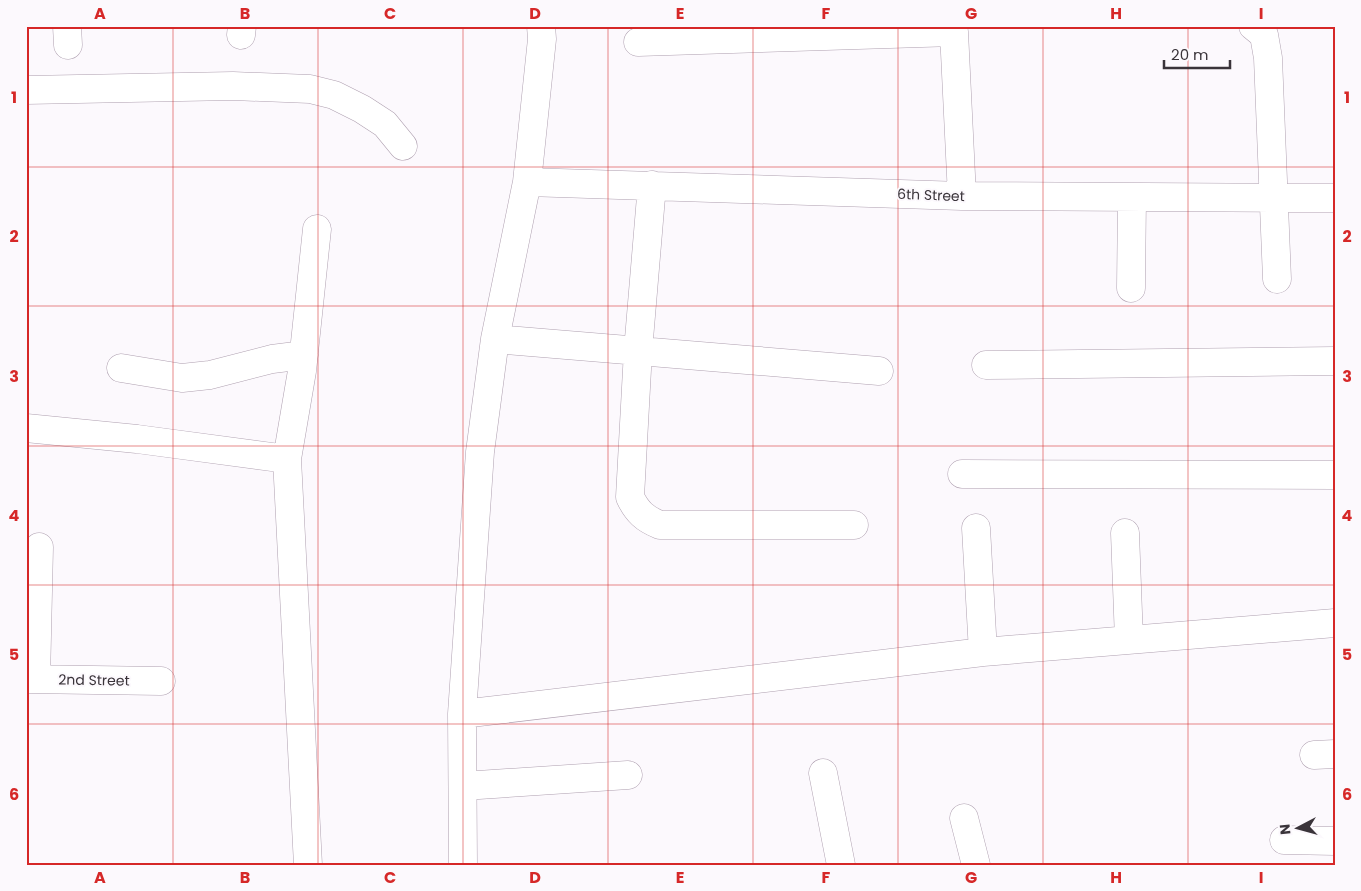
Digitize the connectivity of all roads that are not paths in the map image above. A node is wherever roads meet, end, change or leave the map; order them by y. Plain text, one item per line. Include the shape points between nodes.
1 (541, 26) edge
2 (1253, 26) edge
3 (638, 42) dead end
4 (26, 90) edge
5 (403, 146) dead end
6 (527, 182) junction
7 (652, 185) junction
8 (962, 196) junction
9 (1132, 197) junction
10 (1274, 197) junction
11 (1335, 198) edge
12 (317, 229) dead end
13 (1277, 278) dead end
14 (1132, 288) dead end
15 (495, 339) junction
16 (638, 352) junction
17 (304, 355) junction
18 (1335, 361) edge
19 (986, 364) dead end
20 (121, 368) dead end
21 (880, 371) dead end
22 (26, 428) edge
23 (287, 459) junction
24 (962, 474) dead end
25 (1335, 475) edge
26 (854, 525) dead end
27 (976, 528) dead end
28 (1125, 533) dead end
29 (39, 547) dead end
30 (1335, 623) edge
31 (1129, 640) junction
32 (982, 652) junction
33 (31, 679) edge
34 (161, 681) dead end
35 (462, 714) junction
36 (823, 773) dead end
37 (628, 775) dead end
38 (463, 786) junction
39 (964, 818) dead end
40 (1284, 840) dead end
41 (1335, 841) edge
42 (308, 865) edge
43 (463, 865) edge
44 (841, 865) edge
45 (976, 865) edge

1 - 6 street
2 - 10 street via 1264,35 1268,58
3 - 8 street via 954,32
4 - 5 street via 233,86 310,90 334,95 362,109 385,124
6 - 7 street, 6th Street
6 - 15 street
7 - 8 street, 6th Street
7 - 16 street
8 - 9 street, 6th Street
9 - 10 street, 6th Street
9 - 14 street
10 - 11 street, 6th Street
10 - 13 street
12 - 17 street
15 - 16 street
15 - 35 street via 480,452
16 - 21 street
16 - 26 street via 630,498 647,520 660,525
17 - 20 street via 182,378
17 - 23 street
18 - 19 street
22 - 23 street
23 - 42 street
24 - 25 street
27 - 32 street
28 - 31 street
29 - 33 street
30 - 31 street
31 - 32 street
32 - 35 street
33 - 34 street, 2nd Street
35 - 38 street
36 - 44 street
37 - 38 street
38 - 43 street
39 - 45 street
40 - 41 street

